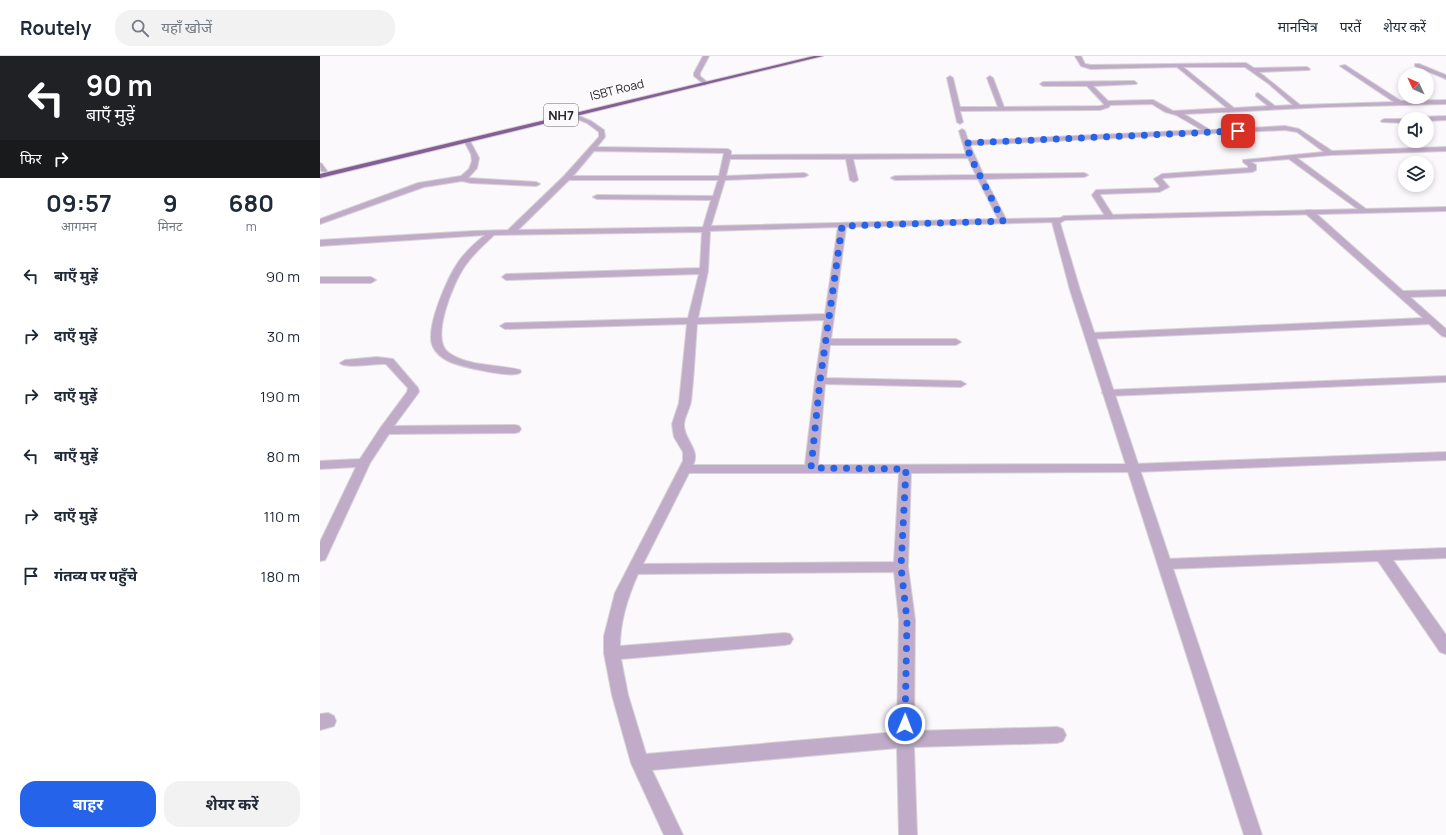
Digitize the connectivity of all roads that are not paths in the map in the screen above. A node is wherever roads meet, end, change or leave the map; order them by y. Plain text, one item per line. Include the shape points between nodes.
1 (706, 56) edge
2 (802, 56) edge
3 (820, 56) edge
4 (1078, 56) edge
5 (1131, 61) dead end
6 (1417, 65) dead end
7 (1137, 66) junction
8 (1178, 66) junction
9 (1343, 66) dead end
10 (1307, 69) dead end
11 (1254, 70) junction
12 (1446, 77) edge
13 (950, 78) dead end
14 (990, 78) dead end
15 (704, 82) junction
16 (1134, 83) dead end
17 (1043, 84) dead end
18 (1089, 84) junction
19 (1258, 95) dead end
20 (1398, 102) edge
21 (1434, 102) edge
22 (1446, 102) edge
23 (1398, 103) edge
24 (1106, 104) junction
25 (1298, 106) junction
26 (1274, 108) junction
27 (956, 109) junction
28 (1002, 109) junction
29 (1232, 110) junction
30 (1178, 113) junction
31 (574, 116) junction
32 (1434, 118) edge
33 (1446, 118) edge
34 (1398, 120) edge
35 (1384, 121) dead end
36 (960, 122) dead end
37 (513, 128) junction
38 (962, 131) dead end
39 (1209, 132) junction
40 (467, 141) junction
41 (966, 143) junction
42 (593, 149) junction
43 (1446, 149) edge
44 (728, 150) junction
45 (1331, 153) junction
46 (849, 156) junction
47 (970, 156) junction
48 (1291, 157) junction
49 (320, 165) edge
50 (321, 173) edge
51 (804, 175) dead end
52 (1084, 175) dead end
53 (981, 176) junction
54 (567, 178) junction
55 (722, 178) junction
56 (895, 178) dead end
57 (462, 179) junction
58 (854, 180) dead end
59 (536, 184) dead end
60 (597, 197) dead end
61 (715, 198) junction
62 (1446, 209) edge
63 (1363, 211) junction
64 (1309, 212) junction
65 (1110, 217) junction
66 (1057, 220) junction
67 (1003, 221) junction
68 (320, 222) edge
69 (842, 226) junction
70 (706, 229) junction
71 (511, 232) junction
72 (492, 233) junction
73 (320, 243) edge
74 (704, 271) junction
75 (506, 277) dead end
76 (320, 280) edge
77 (371, 280) dead end
78 (1446, 293) edge
79 (1402, 294) junction
80 (830, 317) junction
81 (1432, 321) junction
82 (692, 322) junction
83 (505, 326) dead end
84 (1446, 334) edge
85 (1090, 336) junction
86 (826, 342) junction
87 (956, 342) dead end
88 (345, 363) dead end
89 (516, 372) dead end
90 (1446, 379) edge
91 (820, 381) junction
92 (961, 384) dead end
93 (1108, 393) junction
94 (515, 429) dead end
95 (385, 430) junction
96 (1446, 456) edge
97 (364, 463) junction
98 (320, 465) edge
99 (811, 468) junction
100 (1134, 468) junction
101 (686, 469) junction
102 (906, 469) junction
103 (1446, 553) edge
104 (320, 556) edge
105 (1382, 556) junction
106 (1166, 564) junction
107 (901, 567) junction
108 (632, 569) junction
109 (785, 639) dead end
110 (1446, 647) edge
111 (612, 653) junction
112 (1057, 735) dead end
113 (905, 739) junction
114 (640, 763) junction
115 (674, 835) edge
116 (908, 835) edge
117 (1253, 835) edge

1 - 15 street via 697,73
2 - 15 highway, ISBT Road / NH7
3 - 15 highway, NH7
4 - 7 street via 1087,67
5 - 7 street
6 - 12 street
7 - 8 street
8 - 11 street via 1238,64
8 - 29 street
9 - 20 street
10 - 11 street
11 - 25 street
13 - 27 street
14 - 28 street
15 - 31 highway, NH7
15 - 37 highway, ISBT Road / NH7
16 - 18 street
17 - 18 street
18 - 24 street
19 - 26 street
21 - 22 street
23 - 25 street
24 - 28 street via 1106,107 1100,108
24 - 30 street via 1153,102 1167,112
25 - 26 street
26 - 29 street
27 - 28 street
27 - 36 street
29 - 30 street
30 - 39 street
31 - 37 highway, NH7
31 - 42 street via 590,122 602,131 602,137
32 - 33 street
34 - 35 street
37 - 40 highway, NH7
37 - 50 highway, ISBT Road / NH7
38 - 41 street
39 - 41 street
39 - 45 street via 1291,128
40 - 50 highway, NH7
40 - 57 street via 476,161 471,171
41 - 47 street
42 - 44 street
42 - 54 street
43 - 45 street
44 - 46 street
44 - 55 street
45 - 48 street
46 - 47 street
46 - 58 street
47 - 53 street
48 - 63 street
48 - 65 street via 1246,160 1252,165 1252,170 1162,176 1158,179 1165,187 1159,190 1098,192 1096,196
49 - 50 lane
51 - 55 street
52 - 53 street
53 - 56 street
53 - 67 street
54 - 55 street
54 - 71 street
55 - 61 street
57 - 59 street
57 - 68 street via 421,185
60 - 61 street
61 - 70 street
62 - 63 street
63 - 64 street
64 - 65 street
64 - 79 street
65 - 66 street
66 - 67 street
66 - 85 street via 1074,290
67 - 69 street
69 - 70 street
69 - 80 street
70 - 71 street
70 - 74 street
71 - 72 street
72 - 73 street via 437,234
72 - 89 street via 462,263 453,276 440,314 436,340 444,355 456,361
74 - 75 street
74 - 82 street
76 - 77 street
78 - 79 street
79 - 81 street
80 - 82 street
80 - 86 street
81 - 84 street
81 - 85 street
82 - 83 street
82 - 101 street via 685,403 678,424 680,438 689,452
85 - 93 street
86 - 87 street
86 - 91 street
88 - 95 street via 388,361 413,388 407,401
90 - 93 street
91 - 92 street
91 - 99 street
93 - 100 street
94 - 95 street
95 - 97 street
96 - 100 street
97 - 98 street
97 - 104 street
99 - 101 street
99 - 102 street
100 - 102 street
100 - 106 street
101 - 108 street
102 - 107 street
103 - 105 street
105 - 106 street
105 - 110 street
106 - 117 street
107 - 108 street
107 - 113 street via 907,620
108 - 111 street via 615,619
109 - 111 street
111 - 114 street via 620,695
112 - 113 street
113 - 114 street
113 - 116 street
114 - 115 street

